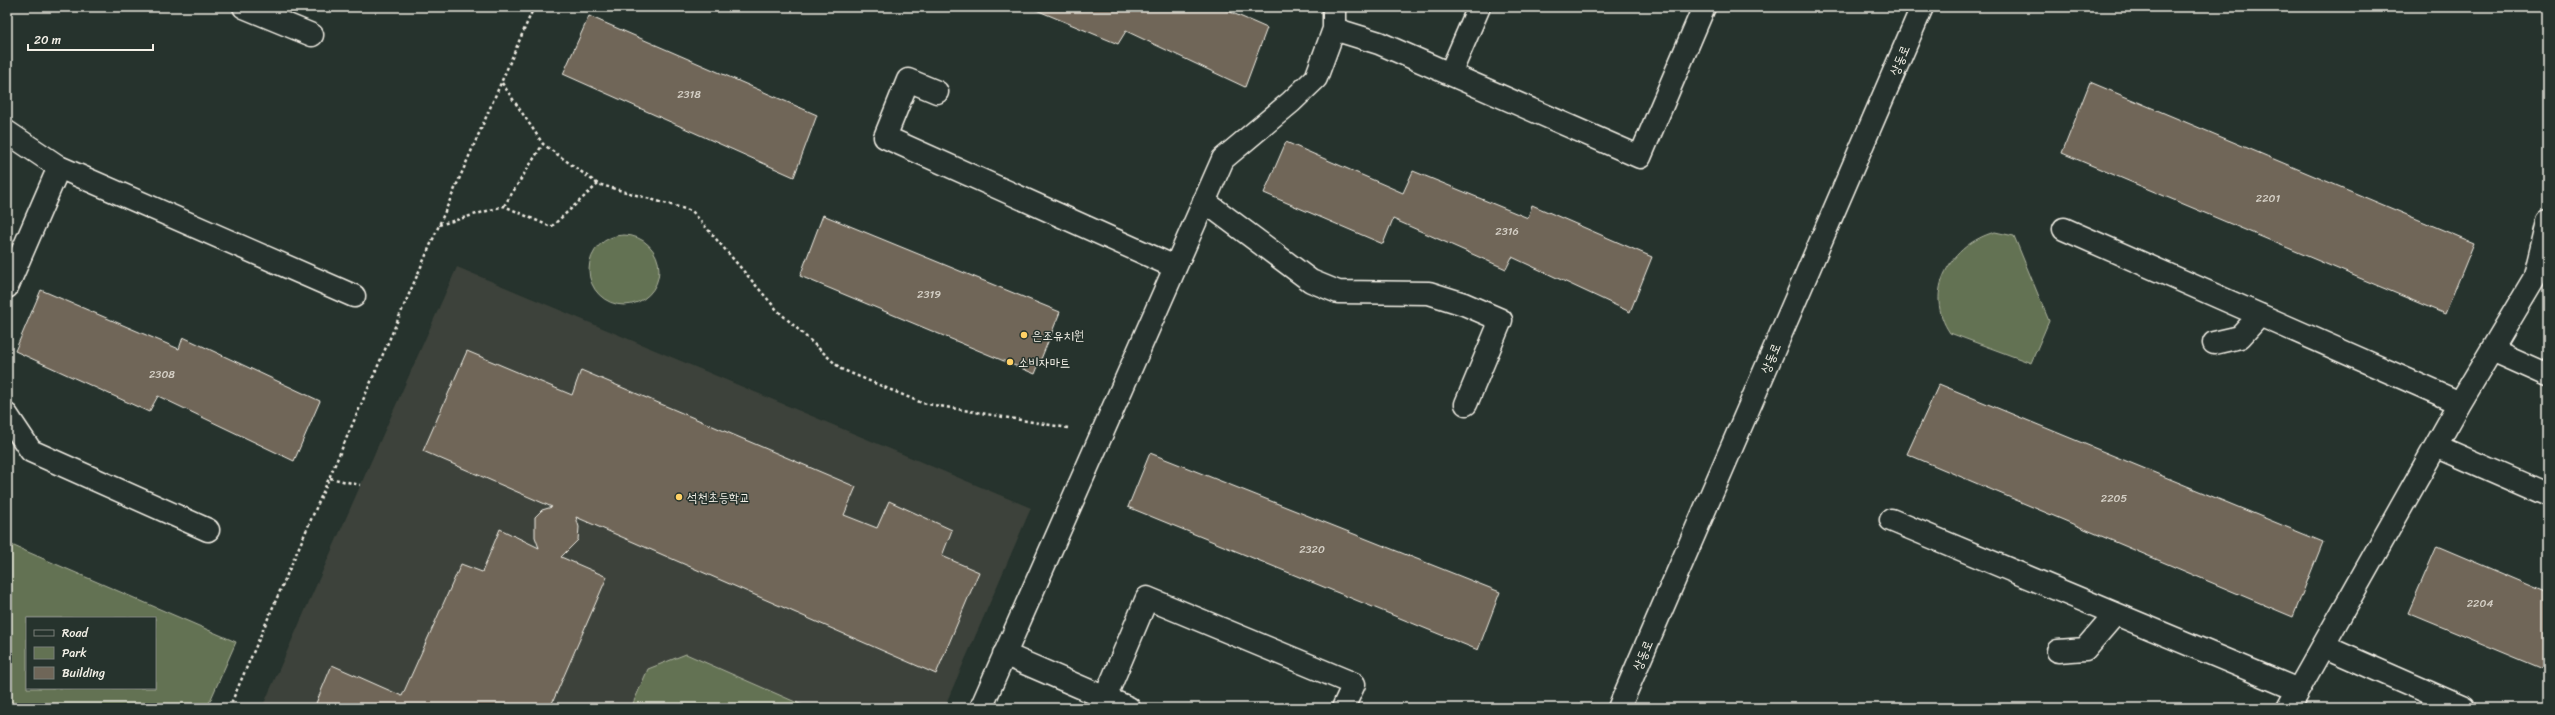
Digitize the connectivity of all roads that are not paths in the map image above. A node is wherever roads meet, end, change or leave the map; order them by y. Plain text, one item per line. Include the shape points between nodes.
1 (244, 7) edge
2 (1334, 7) edge
3 (1479, 7) edge
4 (1704, 7) edge
5 (1922, 7) edge
6 (1334, 29) junction
7 (312, 35) dead end
8 (1450, 74) junction
9 (937, 92) dead end
10 (7, 132) edge
11 (59, 167) junction
12 (1204, 200) junction
13 (2548, 221) edge
14 (2064, 229) dead end
15 (1175, 267) junction
16 (7, 287) edge
17 (354, 296) dead end
18 (2260, 315) junction
19 (2214, 343) dead end
20 (2492, 350) junction
21 (2548, 375) edge
22 (2460, 403) junction
23 (1466, 404) dead end
24 (7, 415) edge
25 (2436, 446) junction
26 (2548, 495) edge
27 (1891, 520) dead end
28 (208, 530) dead end
29 (2116, 614) junction
30 (2323, 646) junction
31 (2058, 651) dead end
32 (1004, 654) junction
33 (1105, 698) junction
34 (2293, 699) edge
35 (981, 708) edge
36 (1129, 708) edge
37 (1344, 708) edge
38 (1619, 708) edge
39 (2464, 708) edge

1 - 7 street
2 - 6 street
3 - 8 street
4 - 8 street via 1640,157
5 - 38 street, 상동로
6 - 8 street via 1379,43
6 - 12 street via 1316,78 1223,159
9 - 15 street via 908,80 885,137
10 - 11 street
11 - 16 street
11 - 17 street
12 - 15 street
12 - 23 street via 1311,281 1338,292 1428,293 1464,304 1501,320
13 - 20 street via 2534,279
14 - 18 street
15 - 32 street
18 - 19 street via 2240,337
18 - 22 street
20 - 21 street
20 - 22 street
22 - 25 street
24 - 28 street via 31,451
25 - 26 street
25 - 30 street
27 - 29 street
29 - 31 street via 2085,649
29 - 34 street
30 - 34 street
30 - 39 street
32 - 33 street
32 - 35 street
33 - 36 street
33 - 37 street via 1147,598 1354,684

